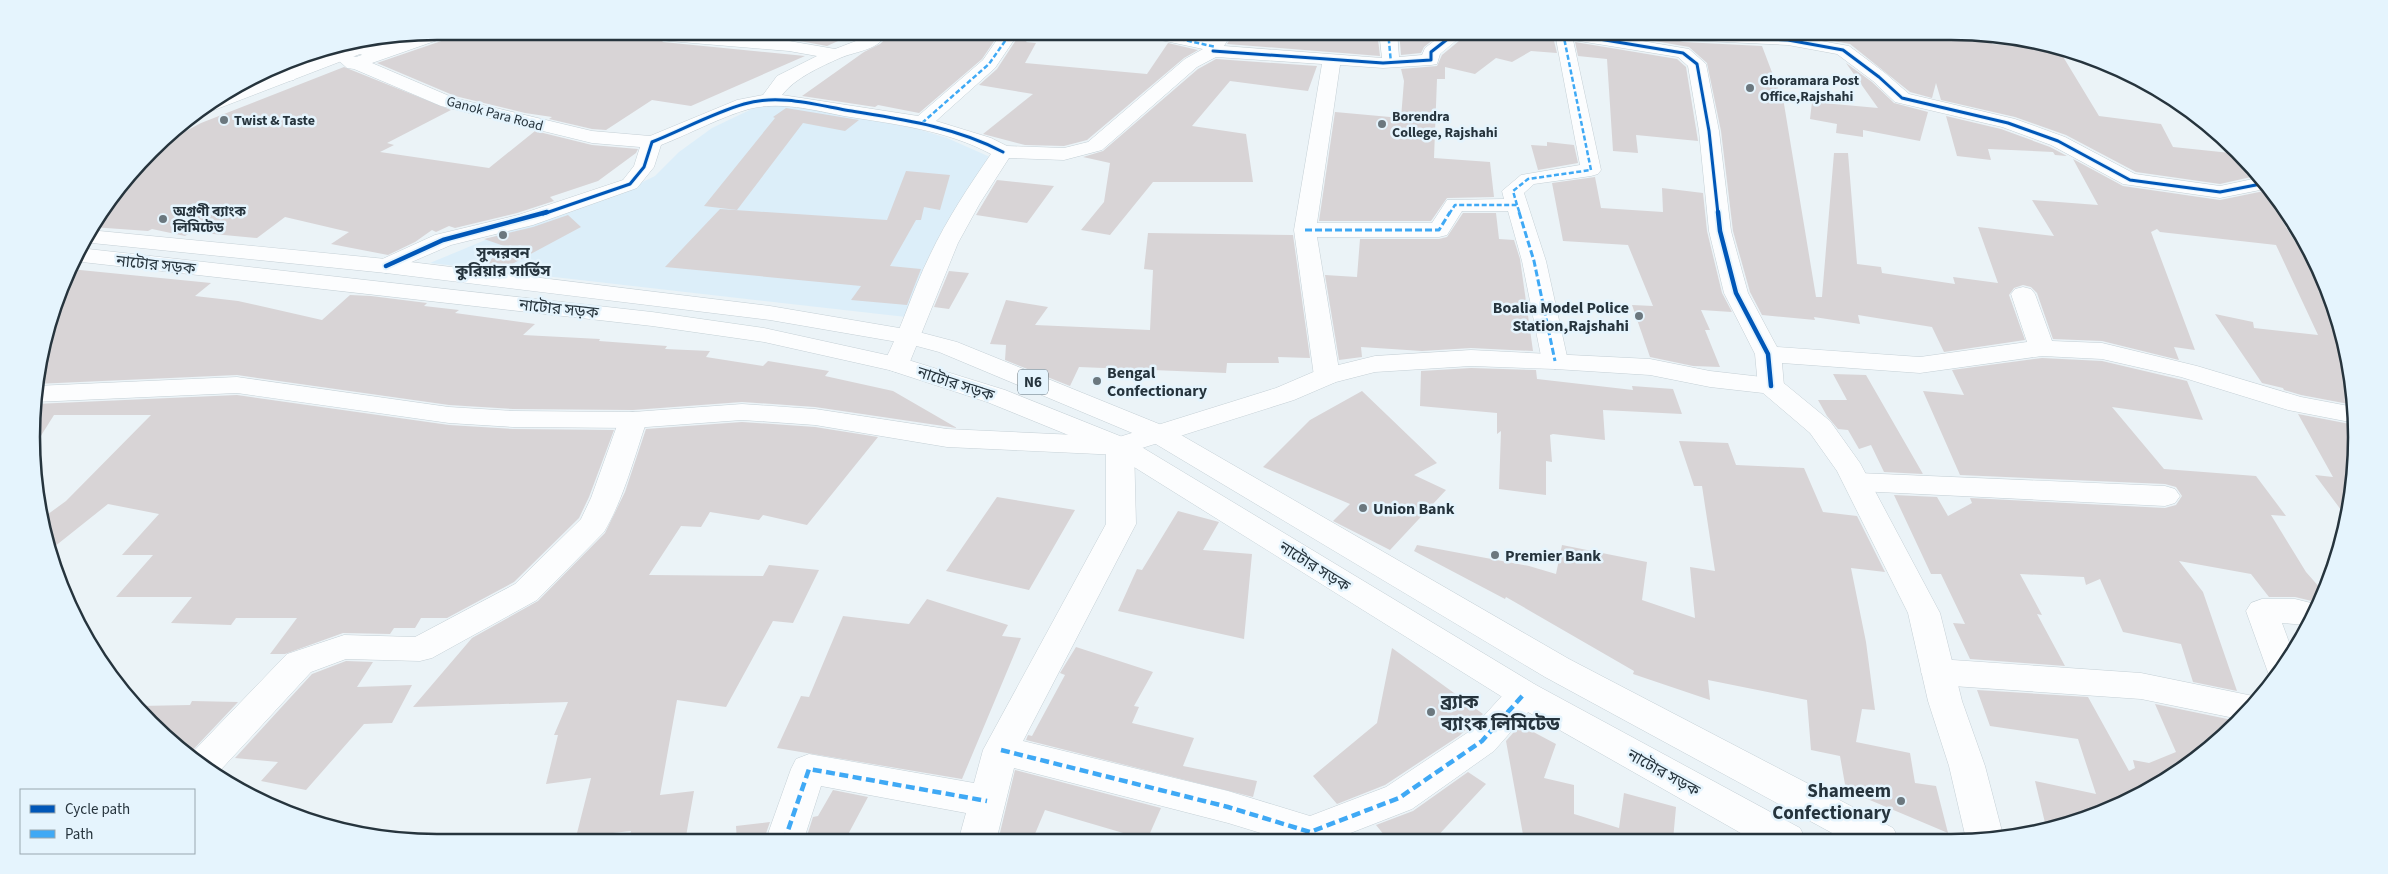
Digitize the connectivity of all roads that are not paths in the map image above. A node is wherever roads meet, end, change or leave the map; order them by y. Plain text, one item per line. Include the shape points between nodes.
1 (717, 40) edge
2 (874, 40) edge
3 (1006, 40) edge
4 (1178, 40) edge
5 (1220, 40) edge
6 (1389, 40) edge
7 (1446, 40) edge
8 (1565, 40) edge
9 (1683, 40) edge
10 (1788, 40) edge
11 (1788, 40) edge
12 (394, 42) edge
13 (404, 42) edge
14 (369, 46) edge
15 (1214, 49) junction
16 (835, 54) junction
17 (347, 56) edge
18 (1332, 60) junction
19 (1391, 63) junction
20 (278, 73) edge
21 (288, 76) junction
22 (232, 97) edge
23 (769, 100) junction
24 (922, 123) junction
25 (652, 142) junction
26 (1002, 152) junction
27 (2257, 185) edge
28 (1517, 205) junction
29 (1306, 230) junction
30 (94, 237) edge
31 (84, 256) edge
32 (386, 266) junction
33 (2023, 294) dead end
34 (911, 338) junction
35 (2042, 348) junction
36 (1768, 354) junction
37 (1555, 361) junction
38 (896, 364) junction
39 (1327, 376) junction
40 (1771, 386) junction
41 (42, 394) edge
42 (2347, 414) edge
43 (633, 420) junction
44 (1159, 434) junction
45 (1120, 446) junction
46 (1858, 482) junction
47 (2166, 496) dead end
48 (2307, 613) edge
49 (2279, 661) edge
50 (1938, 672) junction
51 (1524, 694) junction
52 (2243, 706) edge
53 (1001, 750) junction
54 (207, 761) edge
55 (987, 801) junction
56 (1983, 833) edge
57 (787, 834) edge
58 (979, 834) edge
59 (1304, 834) edge
60 (1315, 834) edge
61 (1776, 834) edge
62 (1869, 834) edge

1 - 16 main road via 789,46
2 - 16 main road
3 - 24 main road via 989,64
4 - 15 main road
5 - 15 main road
6 - 19 main road
7 - 19 main road via 1431,52 1431,60
8 - 28 main road via 1591,170 1528,179 1513,191
9 - 10 main road
9 - 36 main road via 1697,64 1709,131 1720,231 1736,292
11 - 27 main road via 1843,50 1902,98 2008,122 2058,141 2130,180 2220,192
12 - 17 main road
13 - 17 main road
14 - 17 main road
15 - 18 main road
15 - 26 main road via 1191,63 1095,146 1064,154
16 - 23 main road via 784,80
17 - 21 main road
17 - 25 main road, Ganok Para Road via 448,102 592,136
18 - 19 main road
18 - 29 main road
20 - 21 main road
21 - 22 main road
23 - 24 main road
23 - 25 main road via 744,104
24 - 26 main road via 984,142
25 - 32 main road via 644,167 630,184 525,220 443,240
26 - 34 main road via 940,257
28 - 29 main road via 1454,205 1439,230
28 - 37 main road via 1534,261
29 - 39 main road
30 - 32 main road, N6
31 - 38 main road, নাটোর সড়ক / N6 via 652,319 764,335
32 - 34 main road, N6 via 770,313
33 - 35 main road
34 - 38 main road
34 - 44 main road, N6 via 948,347
35 - 36 main road via 1920,365
35 - 42 main road via 2102,351 2188,371 2297,404
36 - 40 main road
37 - 39 main road via 1424,360 1375,364
37 - 40 main road via 1650,367 1710,379
38 - 45 main road, নাটোর সড়ক / N6 via 996,396
39 - 44 main road via 1285,394
40 - 46 main road via 1820,427
41 - 43 main road via 237,385 449,415
43 - 45 main road via 742,412 815,417 947,438
43 - 54 main road via 606,498 593,524 526,592 420,649 344,647 299,663
44 - 45 main road
44 - 62 main road, N6 via 1557,668
45 - 51 main road, নাটোর সড়ক / N6
45 - 53 main road via 1121,524
46 - 47 main road
46 - 50 main road via 1924,613
48 - 49 main road via 2262,612
50 - 52 main road via 2141,686
50 - 56 main road
51 - 60 main road via 1482,741 1399,798
51 - 61 main road, নাটোর সড়ক / N6
53 - 55 main road
53 - 59 main road via 1228,807
55 - 57 main road via 809,769
55 - 58 main road

